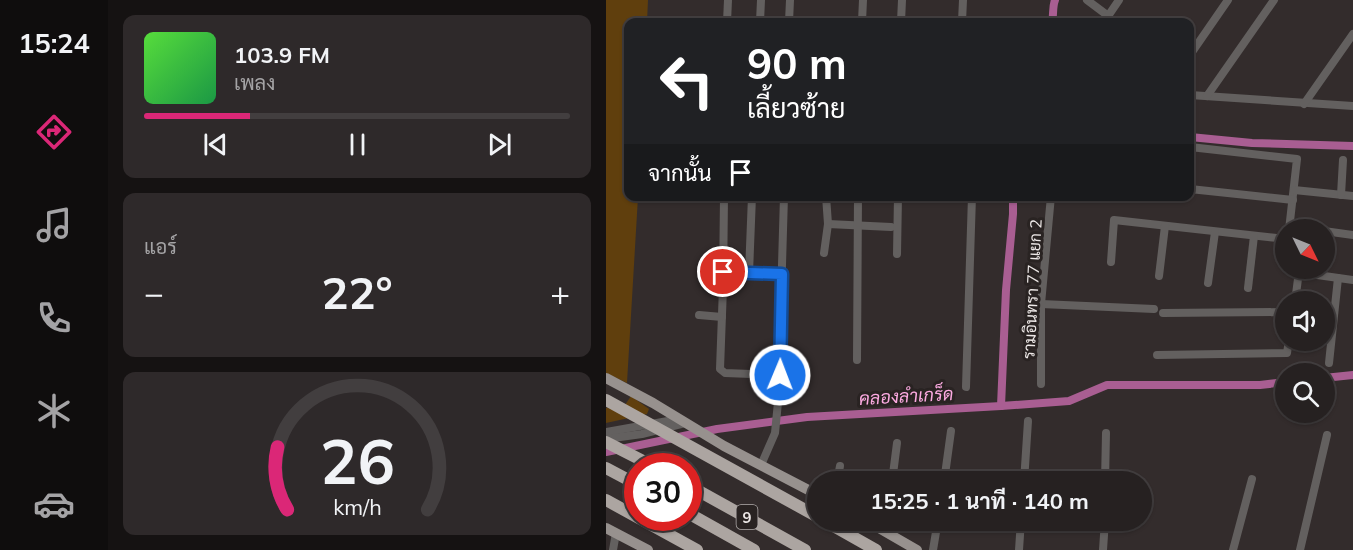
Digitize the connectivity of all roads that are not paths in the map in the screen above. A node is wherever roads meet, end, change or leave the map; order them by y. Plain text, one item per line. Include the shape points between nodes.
1 (728, 0) edge
2 (761, 0) edge
3 (790, 0) edge
4 (863, 0) edge
5 (902, 0) edge
6 (963, 0) edge
7 (1087, 0) edge
8 (1119, 0) edge
9 (1228, 0) edge
10 (1274, 0) edge
11 (727, 18) edge
12 (760, 18) edge
13 (789, 18) edge
14 (862, 18) edge
15 (901, 18) edge
16 (962, 18) edge
17 (1104, 18) edge
18 (1106, 18) edge
19 (1353, 34) edge
20 (1194, 49) edge
21 (1194, 95) edge
22 (1207, 96) junction
23 (1304, 104) junction
24 (1353, 106) edge
25 (1194, 147) edge
26 (1343, 160) dead end
27 (1194, 189) edge
28 (1294, 190) junction
29 (1341, 195) junction
30 (1353, 196) edge
31 (1293, 200) junction
32 (724, 201) edge
33 (752, 201) edge
34 (784, 201) edge
35 (826, 201) edge
36 (858, 201) edge
37 (898, 201) edge
38 (972, 201) edge
39 (1051, 201) edge
40 (1290, 219) edge
41 (828, 224) junction
42 (857, 224) junction
43 (1165, 226) junction
44 (891, 227) dead end
45 (1215, 231) junction
46 (1335, 233) edge
47 (1353, 235) edge
48 (1254, 236) junction
49 (1275, 238) edge
50 (824, 253) dead end
51 (897, 254) dead end
52 (1111, 262) dead end
53 (723, 272) junction
54 (749, 273) junction
55 (782, 274) junction
56 (1159, 276) dead end
57 (1335, 277) edge
58 (1338, 278) junction
59 (1353, 280) edge
60 (1208, 283) dead end
61 (1248, 288) dead end
62 (1041, 304) junction
63 (1154, 309) dead end
64 (1275, 312) edge
65 (1163, 313) dead end
66 (699, 315) dead end
67 (722, 317) junction
68 (1287, 351) edge
69 (1157, 355) dead end
70 (857, 360) dead end
71 (1329, 363) dead end
72 (780, 375) junction
73 (606, 378) edge
74 (1041, 384) dead end
75 (966, 387) dead end
76 (606, 400) edge
77 (1028, 420) dead end
78 (682, 421) junction
79 (951, 431) dead end
80 (606, 432) edge
81 (1106, 433) dead end
82 (1327, 435) dead end
83 (606, 441) edge
84 (897, 443) dead end
85 (629, 453) edge
86 (761, 465) junction
87 (840, 466) dead end
88 (606, 468) edge
89 (839, 471) edge
90 (893, 471) edge
91 (946, 471) edge
92 (1025, 471) edge
93 (1105, 471) edge
94 (624, 478) edge
95 (1252, 479) dead end
96 (807, 489) edge
97 (702, 493) edge
98 (606, 500) edge
99 (807, 511) edge
100 (702, 521) edge
101 (611, 531) edge
102 (842, 531) edge
103 (892, 531) edge
104 (936, 531) edge
105 (1020, 531) edge
106 (1104, 531) edge
107 (613, 550) edge
108 (647, 550) edge
109 (697, 550) edge
110 (754, 550) edge
111 (805, 550) edge
112 (876, 550) edge
113 (917, 550) edge
114 (933, 550) edge
115 (1019, 550) edge
116 (1103, 550) edge
117 (1233, 550) edge
118 (1300, 550) edge

1 - 11 street
2 - 12 street
3 - 13 street
4 - 14 street
5 - 15 street
6 - 16 street
7 - 17 street
8 - 18 street
9 - 20 street
10 - 22 street
19 - 23 street
21 - 22 street
22 - 23 street
23 - 24 street
25 - 28 street via 1298,159
26 - 29 street
27 - 31 street
28 - 29 street
28 - 31 street
29 - 30 street
31 - 40 street
32 - 53 street
33 - 54 street
34 - 55 street
35 - 41 street
36 - 42 street
37 - 51 street
38 - 75 street
39 - 62 street, รามอินทรา 77 แยก 2
41 - 42 street
41 - 50 street
42 - 44 street
42 - 70 street
43 - 45 street
43 - 52 street via 1114,220
43 - 56 street
45 - 48 street
45 - 60 street
46 - 47 street
48 - 49 street
48 - 61 street
53 - 54 street
53 - 67 street
54 - 55 street
55 - 72 street
57 - 58 street
58 - 59 street
58 - 71 street
62 - 63 street
62 - 74 street, รามอินทรา 77 แยก 2
64 - 65 street
66 - 67 street
67 - 72 street via 719,367 724,372
68 - 69 street
72 - 86 street via 775,433
73 - 78 main road
76 - 99 highway
77 - 92 street
78 - 80 street
78 - 83 street
78 - 86 main road
79 - 91 street
81 - 93 street
82 - 118 street
83 - 85 highway
84 - 90 street
86 - 96 main road
87 - 89 street
88 - 94 highway
95 - 117 street
97 - 111 highway, 9
98 - 109 highway
100 - 110 highway, 9
101 - 107 street
101 - 108 main road
102 - 112 highway
103 - 113 main road
104 - 114 street
105 - 115 street
106 - 116 street

